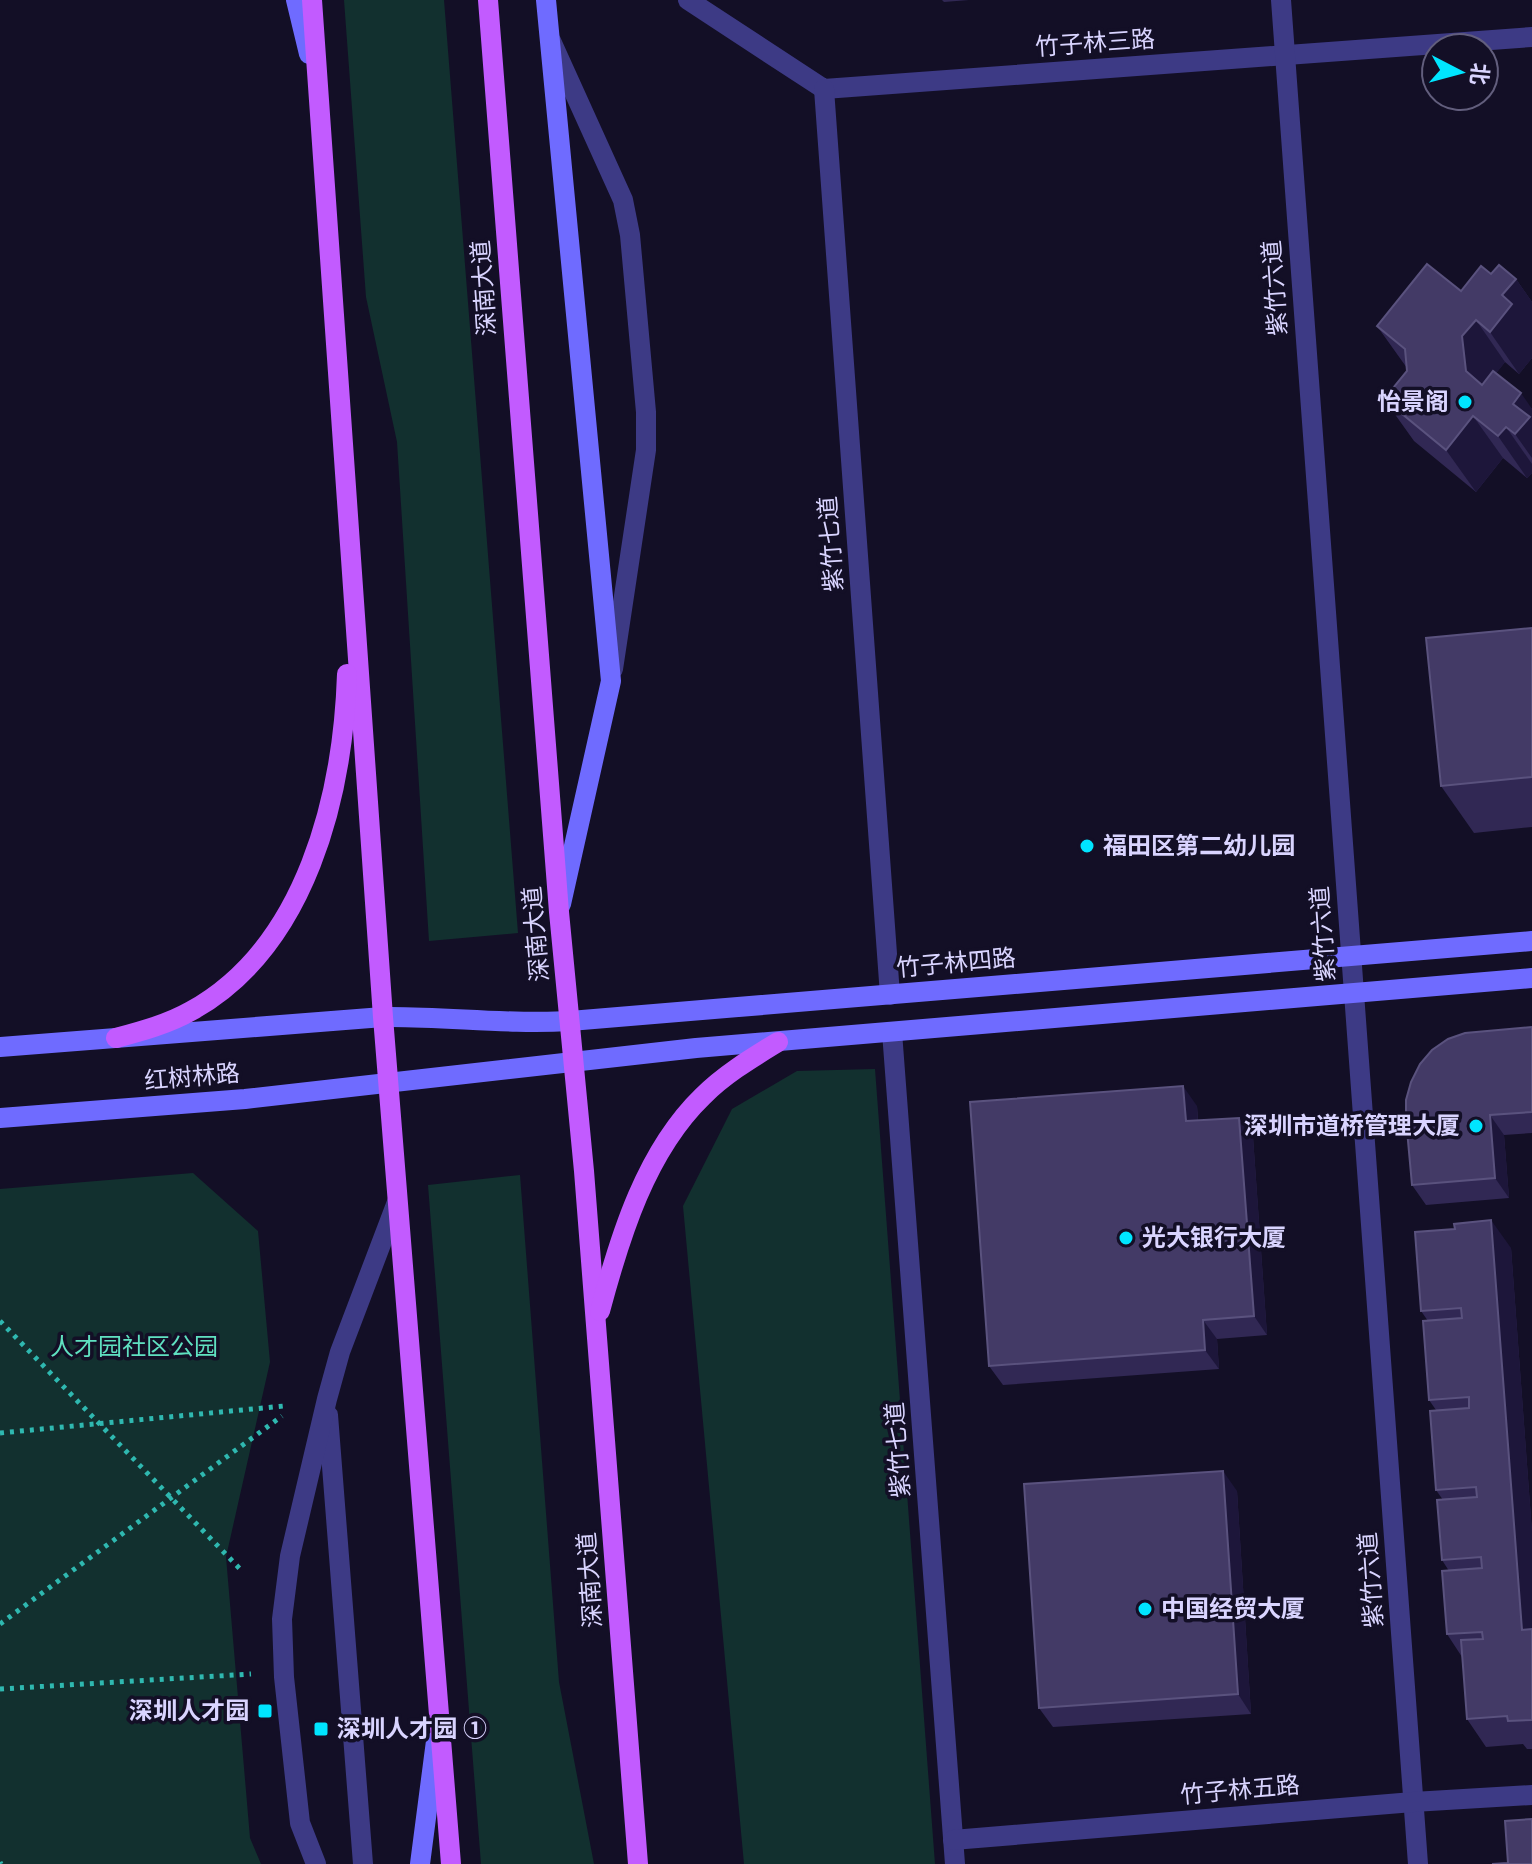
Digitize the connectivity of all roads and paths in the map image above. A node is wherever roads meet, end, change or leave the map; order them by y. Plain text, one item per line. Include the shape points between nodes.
1 (296, 0) edge
2 (312, 0) edge
3 (488, 0) edge
4 (546, 0) edge
5 (688, 0) edge
6 (1281, 0) edge
7 (1532, 37) edge
8 (550, 38) junction
9 (1284, 55) junction
10 (824, 89) junction
11 (319, 105) junction
12 (351, 578) junction
13 (611, 681) junction
14 (559, 912) junction
15 (1532, 941) edge
16 (1351, 956) junction
17 (1532, 978) edge
18 (1353, 993) junction
19 (890, 995) junction
20 (383, 1017) junction
21 (570, 1021) junction
22 (892, 1032) junction
23 (116, 1038) junction
24 (778, 1042) junction
25 (0, 1045) edge
26 (574, 1062) junction
27 (388, 1083) junction
28 (0, 1118) edge
29 (397, 1202) junction
30 (0, 1321) edge
31 (596, 1327) junction
32 (327, 1399) junction
33 (284, 1406) dead end
34 (282, 1416) dead end
35 (99, 1423) junction
36 (0, 1433) edge
37 (171, 1498) junction
38 (243, 1572) dead end
39 (0, 1624) edge
40 (251, 1674) dead end
41 (0, 1689) edge
42 (440, 1709) junction
43 (1532, 1795) edge
44 (1413, 1802) junction
45 (953, 1840) junction
46 (316, 1864) edge
47 (363, 1864) edge
48 (420, 1864) edge
49 (451, 1864) edge
50 (638, 1864) edge
51 (955, 1864) edge
52 (1418, 1864) edge

1 - 11 street
2 - 11 main road
3 - 14 main road, 深南大道
4 - 8 street
5 - 10 street
6 - 9 street, 紫竹六道
7 - 9 street, 竹子林三路
8 - 13 street
8 - 13 street via 623,200 630,235 646,450
9 - 10 street, 竹子林三路
9 - 16 street, 紫竹六道
10 - 19 street, 紫竹七道
11 - 12 main road
12 - 20 main road
12 - 23 main road via 339,762 319,837 294,899 266,946 231,983 192,1010
13 - 14 street
14 - 21 main road, 深南大道
15 - 16 street, 竹子林四路
16 - 18 street, 紫竹六道
16 - 19 street, 竹子林四路
17 - 18 street
18 - 22 street
18 - 44 street, 紫竹六道
19 - 21 street, 竹子林四路
20 - 21 street, 竹子林四路
20 - 23 street, 红树林路
20 - 27 main road
21 - 26 main road, 深南大道
22 - 24 street
22 - 45 street, 紫竹七道
23 - 25 street, 红树林路
24 - 26 street
24 - 31 main road via 703,1096 679,1124 634,1205
26 - 27 street
26 - 31 main road, 深南大道
27 - 28 street, 红树林路
27 - 29 main road
29 - 32 street
29 - 42 main road
30 - 35 path
31 - 50 main road, 深南大道
32 - 46 street via 293,1542 282,1619 300,1823
32 - 47 street
33 - 35 path
34 - 37 path
35 - 36 path
35 - 37 path
37 - 38 path
37 - 39 path
40 - 41 path
42 - 48 street
42 - 49 main road
43 - 44 street, 竹子林五路
44 - 45 street, 竹子林五路
44 - 52 street, 紫竹六道
45 - 51 street, 紫竹七道

